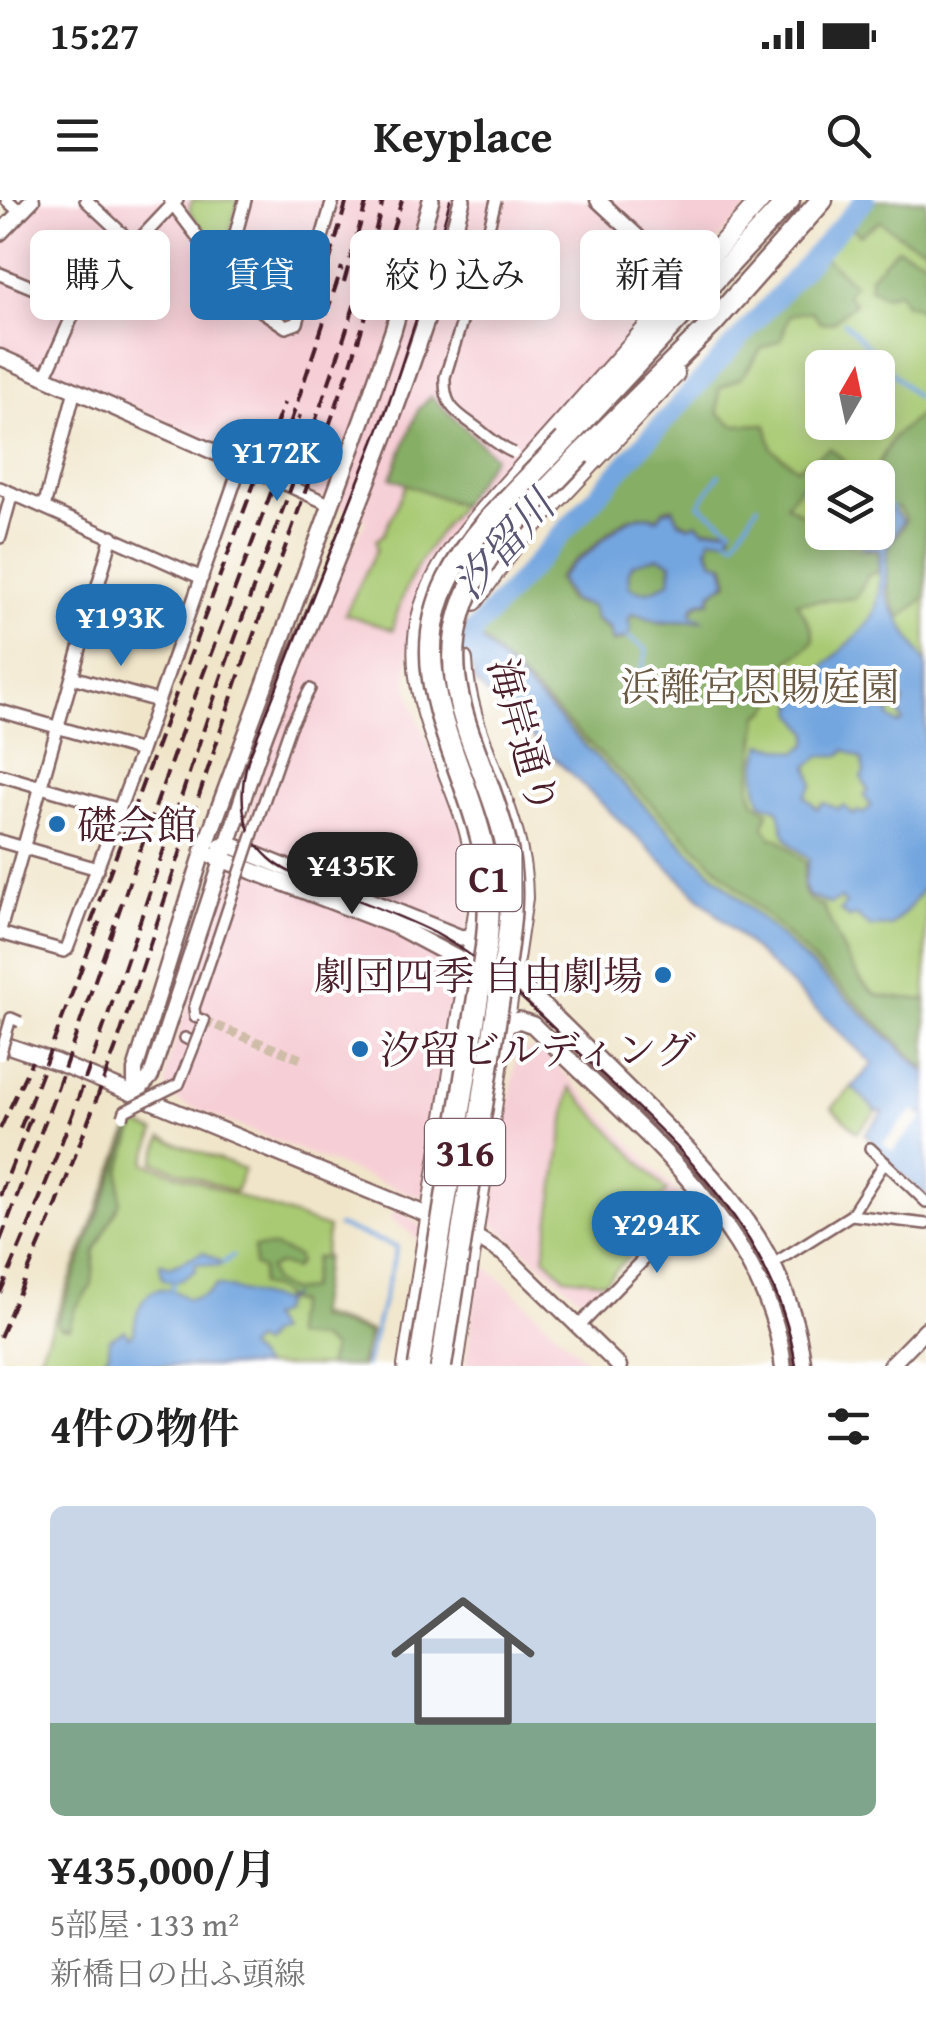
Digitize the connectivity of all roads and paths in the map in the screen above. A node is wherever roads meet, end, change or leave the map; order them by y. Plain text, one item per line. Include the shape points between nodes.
1 (6, 200) edge
2 (32, 200) edge
3 (86, 200) edge
4 (245, 200) edge
5 (333, 200) edge
6 (431, 200) edge
7 (462, 200) edge
8 (496, 200) edge
9 (598, 200) edge
10 (761, 200) edge
11 (174, 201) edge
12 (802, 204) edge
13 (20, 212) junction
14 (118, 230) edge
15 (148, 230) edge
16 (195, 230) edge
17 (237, 230) edge
18 (324, 230) edge
19 (631, 230) edge
20 (0, 233) edge
21 (720, 245) edge
22 (0, 274) edge
23 (30, 287) edge
24 (70, 320) edge
25 (275, 320) edge
26 (298, 320) edge
27 (653, 320) edge
28 (0, 357) edge
29 (45, 377) junction
30 (76, 390) junction
31 (573, 447) junction
32 (514, 452) dead end
33 (241, 464) junction
34 (6, 490) edge
35 (329, 504) junction
36 (44, 507) junction
37 (0, 536) edge
38 (112, 536) junction
39 (202, 578) junction
40 (72, 677) junction
41 (310, 688) dead end
42 (158, 701) junction
43 (0, 711) edge
44 (58, 728) junction
45 (141, 752) junction
46 (0, 775) edge
47 (41, 787) junction
48 (120, 810) junction
49 (0, 841) edge
50 (24, 848) junction
51 (225, 851) junction
52 (203, 852) junction
53 (98, 869) junction
54 (477, 930) junction
55 (0, 931) edge
56 (514, 972) junction
57 (470, 976) junction
58 (20, 1022) dead end
59 (506, 1026) junction
60 (0, 1044) edge
61 (0, 1056) edge
62 (497, 1081) junction
63 (135, 1094) junction
64 (123, 1118) dead end
65 (870, 1148) dead end
66 (885, 1162) junction
67 (705, 1196) junction
68 (926, 1202) edge
69 (852, 1215) junction
70 (432, 1216) junction
71 (926, 1224) edge
72 (473, 1235) junction
73 (776, 1262) dead end
74 (578, 1326) junction
75 (926, 1329) edge
76 (407, 1365) edge
77 (420, 1366) edge
78 (441, 1366) edge
79 (454, 1366) edge
80 (619, 1366) edge
81 (784, 1366) edge
82 (804, 1366) edge
83 (890, 1366) edge

1 - 13 street
2 - 13 street
3 - 14 street
4 - 17 street
5 - 18 street
6 - 35 main road via 393,331
7 - 51 main road via 406,386
8 - 32 street, bridge via 444,392 461,418 495,446
9 - 19 street
10 - 21 main road, 海岸通り / 316
11 - 15 street
11 - 16 street
12 - 31 highway, C1 via 711,325
12 - 31 highway, C1 via 668,313
12 - 56 main road, 海岸通り / 316 via 475,598 463,667 521,857
13 - 20 street
22 - 23 street
24 - 29 street
25 - 26 street via 286,328
27 - 54 main road, 海岸通り / 316 via 467,531 425,605 420,678 472,848
28 - 29 street
29 - 30 street
30 - 33 street
30 - 36 street
31 - 77 highway, C1, bridge via 468,547 432,627 435,700 479,828 490,895
31 - 78 highway, C1, bridge via 487,559 456,630 457,697 501,822 512,898
33 - 35 street
33 - 39 street
34 - 36 street
34 - 37 street
35 - 52 main road
36 - 38 street
38 - 39 street
38 - 40 street
39 - 42 street
40 - 42 street
40 - 44 street
41 - 64 street, bridge via 270,782 194,1008 204,1021 190,1041 179,1084
42 - 45 street
43 - 44 street
44 - 45 street
44 - 47 street
45 - 48 street
46 - 47 street
47 - 48 street
47 - 50 street
48 - 53 street
49 - 50 street
50 - 53 street
50 - 55 street
51 - 52 main road
51 - 54 main road via 461,938
51 - 57 main road via 396,926 456,958
51 - 63 street via 151,1076
52 - 63 street via 135,1070
53 - 55 street via 67,949
54 - 57 main road, 海岸通り / 316
56 - 59 main road, 海岸通り / 316
56 - 82 main road via 734,1200 784,1288
57 - 70 main road, 海岸通り / 316
58 - 61 street, bridge via 11,1018
59 - 62 main road, 海岸通り / 316
59 - 67 main road via 520,1020 534,1025
60 - 63 street
62 - 70 main road, 316 via 470,1113 457,1204
62 - 72 main road, 海岸通り / 316
63 - 70 street
65 - 66 street
66 - 68 street
66 - 69 street
67 - 74 street
67 - 81 main road via 754,1273
69 - 71 street
69 - 73 street
70 - 72 street
70 - 76 main road, 海岸通り / 316
72 - 74 street via 504,1254
72 - 76 main road, 316 via 448,1246 437,1313
72 - 79 main road, 海岸通り / 316
74 - 80 street
75 - 83 street

